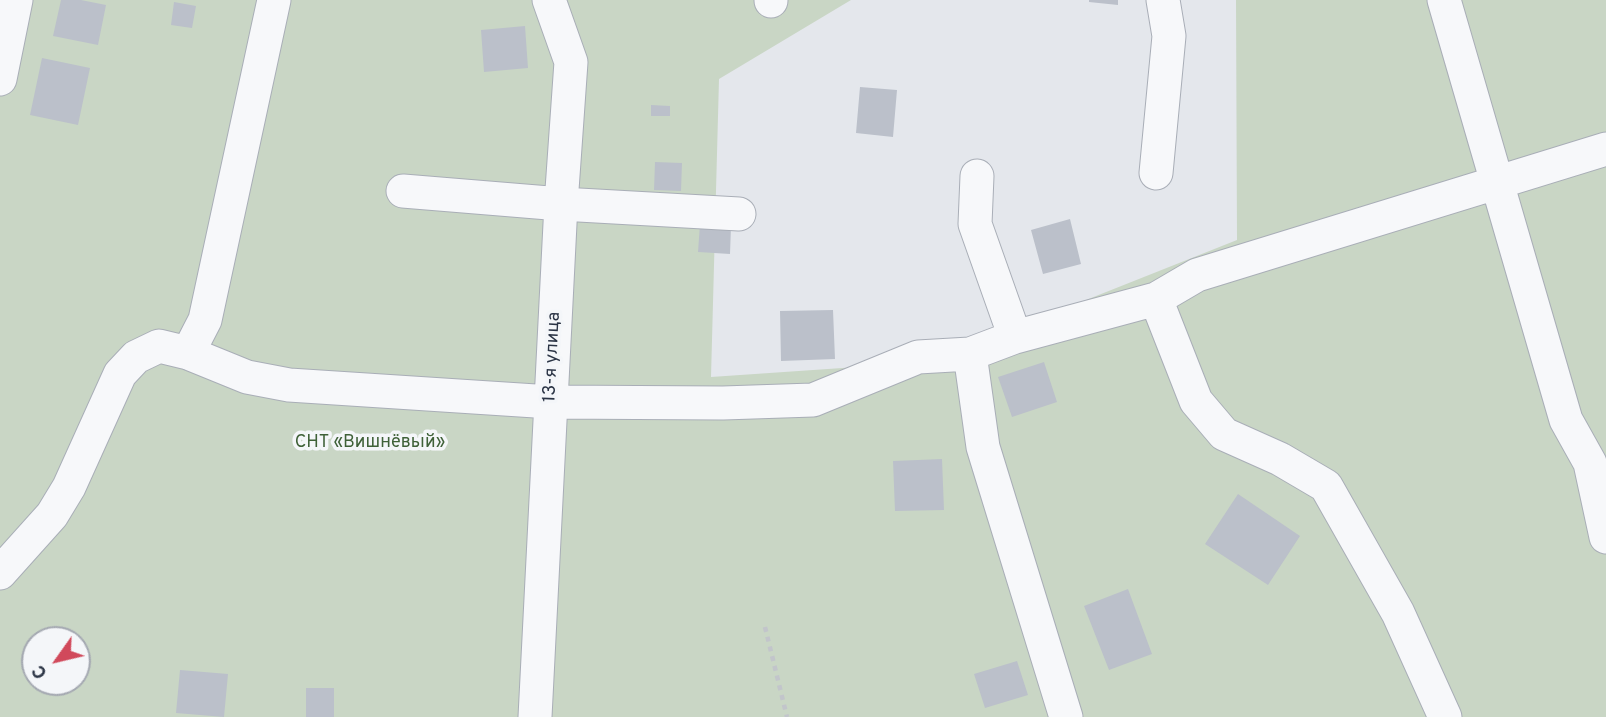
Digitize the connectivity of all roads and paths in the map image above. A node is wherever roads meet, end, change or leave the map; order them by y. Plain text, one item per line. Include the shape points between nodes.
1 (16, 0) edge
2 (274, 0) edge
3 (549, 0) edge
4 (1163, 0) edge
5 (1444, 0) edge
6 (0, 79) edge
7 (1606, 149) edge
8 (1156, 173) dead end
9 (978, 176) dead end
10 (1497, 183) junction
11 (403, 191) dead end
12 (561, 204) junction
13 (739, 214) dead end
14 (1156, 299) junction
15 (1015, 337) junction
16 (188, 353) junction
17 (970, 354) junction
18 (551, 402) junction
19 (1606, 537) edge
20 (0, 573) edge
21 (765, 627) dead end
22 (535, 717) edge
23 (787, 717) edge
24 (1066, 717) edge
25 (1445, 717) edge

1 - 6 street
2 - 16 street via 205,320
3 - 12 street, 13-я улица via 571,62
4 - 8 street via 1169,36
5 - 10 street
7 - 10 street
9 - 15 street via 975,224
10 - 14 street via 1197,275
10 - 19 street via 1566,420 1590,463
11 - 12 street
12 - 13 street
12 - 18 street, 13-я улица
14 - 15 street
14 - 25 street via 1196,401 1224,434 1326,486 1398,613
15 - 17 street
16 - 18 street via 247,377 289,385
16 - 20 street via 159,346 136,357 120,374 52,515
17 - 18 street via 918,358 813,400
17 - 24 street via 983,447
18 - 22 street, 13-я улица
21 - 23 path

